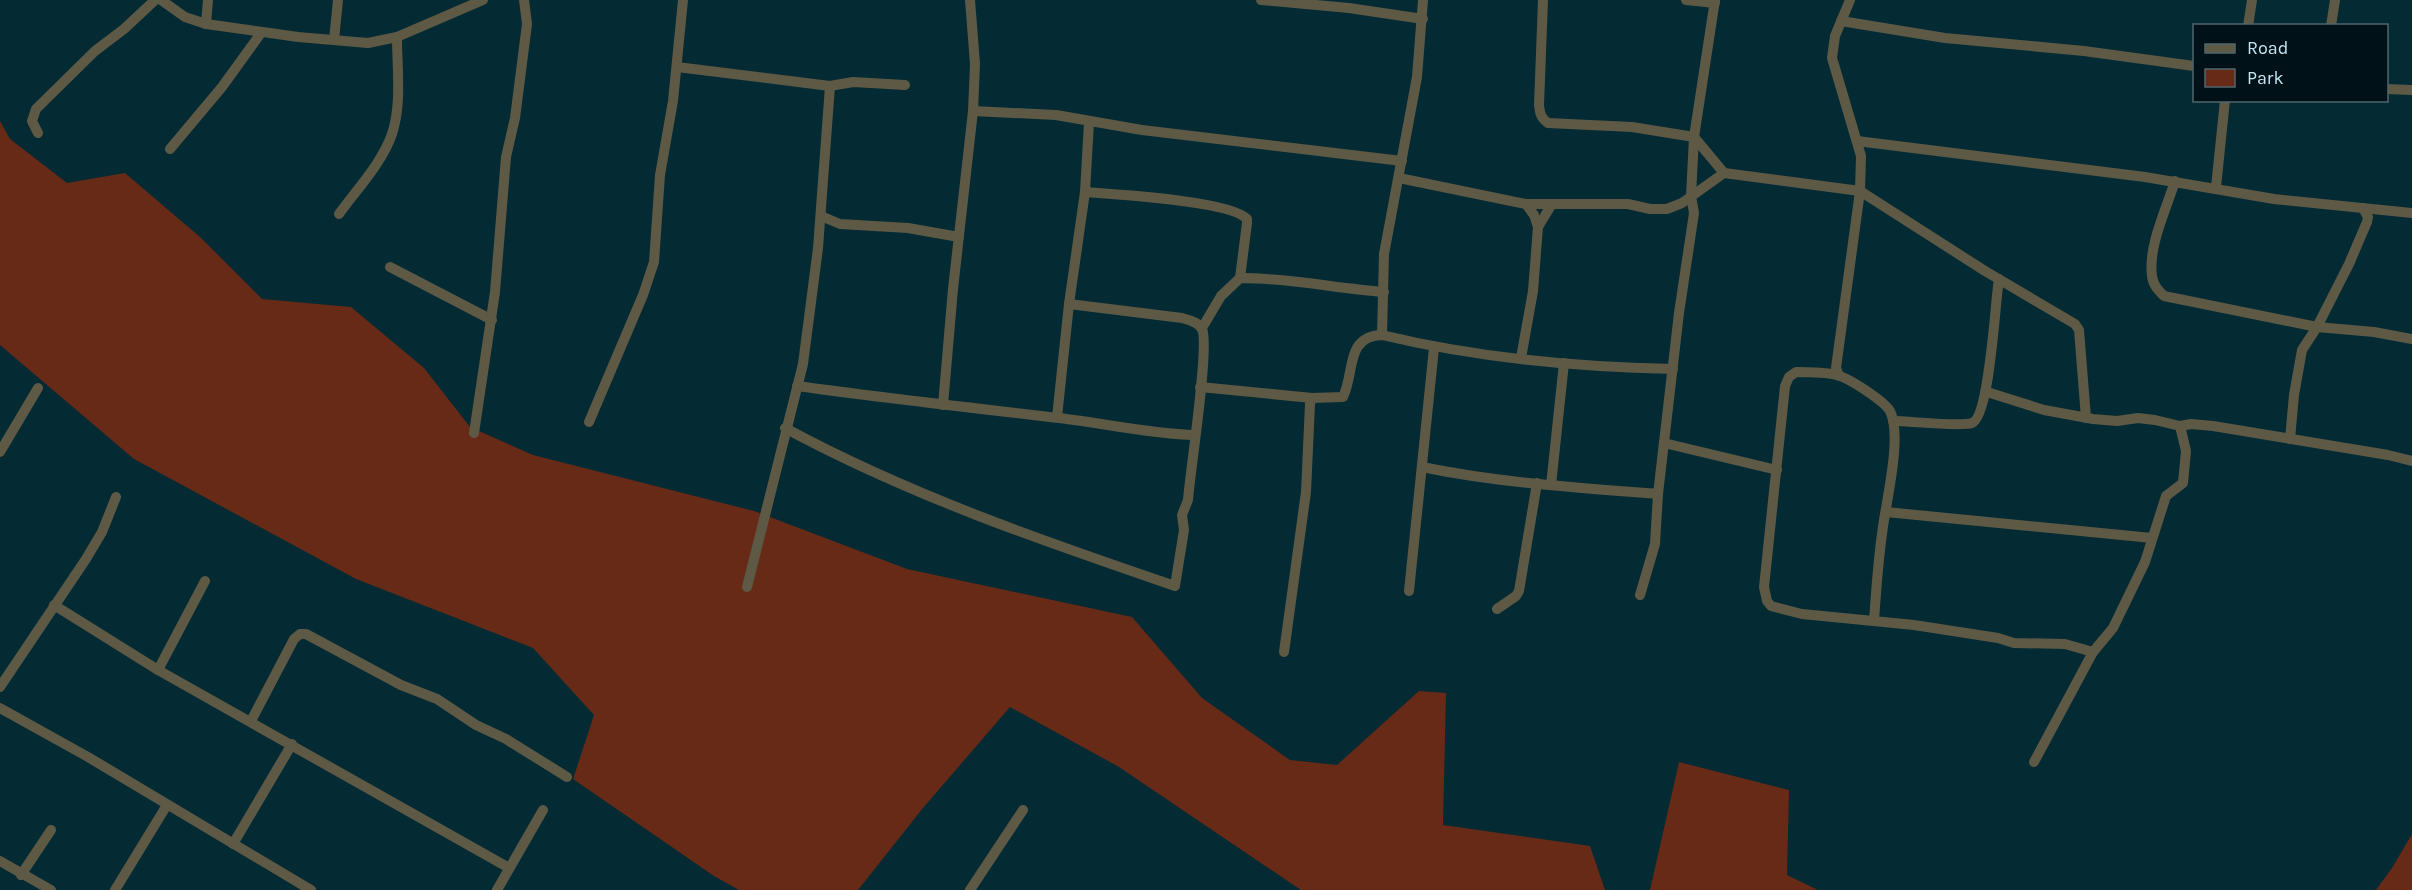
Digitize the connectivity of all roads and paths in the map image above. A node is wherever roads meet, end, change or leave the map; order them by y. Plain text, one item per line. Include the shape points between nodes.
1 (155, 0) edge
2 (161, 0) edge
3 (208, 0) edge
4 (338, 0) edge
5 (524, 0) edge
6 (683, 0) edge
7 (970, 0) edge
8 (1261, 0) edge
9 (1423, 0) edge
10 (1543, 0) edge
11 (1686, 0) edge
12 (1850, 0) edge
13 (2252, 0) edge
14 (2334, 0) edge
15 (477, 1) edge
16 (1715, 2) edge
17 (1423, 19) junction
18 (1841, 21) junction
19 (206, 24) junction
20 (2248, 24) edge
21 (2331, 24) edge
22 (261, 33) junction
23 (397, 37) junction
24 (334, 40) junction
25 (2193, 66) edge
26 (677, 67) junction
27 (905, 85) dead end
28 (830, 86) junction
29 (2388, 89) edge
30 (2412, 90) edge
31 (2225, 102) edge
32 (974, 111) junction
33 (1089, 122) junction
34 (38, 133) dead end
35 (1695, 137) junction
36 (1857, 141) junction
37 (170, 149) dead end
38 (1402, 161) junction
39 (1724, 173) junction
40 (1399, 178) junction
41 (2175, 181) junction
42 (2216, 187) junction
43 (1860, 191) junction
44 (1085, 192) junction
45 (1691, 196) junction
46 (1526, 204) junction
47 (1552, 204) junction
48 (2363, 208) junction
49 (2412, 213) edge
50 (339, 214) dead end
51 (821, 216) junction
52 (1538, 227) junction
53 (959, 237) junction
54 (390, 267) dead end
55 (1240, 278) junction
56 (1999, 279) junction
57 (1383, 292) junction
58 (1069, 304) junction
59 (492, 320) junction
60 (2317, 327) junction
61 (1202, 328) junction
62 (1382, 335) junction
63 (2412, 339) edge
64 (1434, 348) junction
65 (1521, 357) junction
66 (1564, 363) junction
67 (1673, 369) junction
68 (1839, 376) junction
69 (797, 386) junction
70 (1200, 387) junction
71 (38, 388) dead end
72 (1987, 392) junction
73 (1312, 398) junction
74 (943, 405) junction
75 (1057, 417) junction
76 (2086, 418) junction
77 (1893, 421) junction
78 (589, 422) dead end
79 (2180, 426) junction
80 (785, 428) junction
81 (474, 433) dead end
82 (1195, 435) junction
83 (2290, 439) junction
84 (1664, 443) junction
85 (0, 452) edge
86 (2412, 461) edge
87 (1422, 467) junction
88 (1777, 470) junction
89 (1537, 483) junction
90 (1551, 484) junction
91 (1658, 494) junction
92 (116, 497) dead end
93 (1886, 513) junction
94 (2152, 538) junction
95 (205, 581) dead end
96 (747, 586) dead end
97 (1408, 591) dead end
98 (1640, 596) dead end
99 (54, 605) junction
100 (1497, 609) dead end
101 (1874, 621) junction
102 (1284, 652) dead end
103 (2093, 652) junction
104 (158, 670) junction
105 (0, 687) edge
106 (0, 708) edge
107 (250, 721) junction
108 (292, 744) junction
109 (2034, 762) dead end
110 (567, 777) dead end
111 (167, 805) junction
112 (543, 810) dead end
113 (1023, 810) dead end
114 (51, 830) dead end
115 (233, 844) junction
116 (0, 861) edge
117 (509, 868) junction
118 (21, 875) junction
119 (51, 890) edge
120 (115, 890) edge
121 (311, 890) edge
122 (497, 890) edge
123 (970, 890) edge

1 - 34 street via 36,109 32,121
2 - 19 street
3 - 19 street
4 - 24 street
5 - 59 street via 527,24 506,157
6 - 26 street
7 - 32 street
8 - 17 street
9 - 17 street
10 - 35 street via 1539,105 1543,120
11 - 16 street
12 - 18 street
13 - 20 street
14 - 21 street
15 - 23 street
16 - 35 street
17 - 38 street
18 - 25 street via 1945,38
18 - 36 street via 1832,58
19 - 22 street
22 - 24 street
22 - 37 street
23 - 24 street via 368,43
23 - 50 street via 397,107 392,134
26 - 28 street
26 - 78 street via 660,176 654,262
27 - 28 street via 853,82
28 - 51 street
29 - 30 street
31 - 42 street
32 - 33 street via 1033,113
32 - 53 street
33 - 38 street
33 - 44 street
35 - 39 street
35 - 45 street
36 - 41 street
36 - 43 street via 1861,156
38 - 40 street
39 - 43 street
39 - 45 street
40 - 46 street
40 - 57 street via 1384,254
41 - 42 street
41 - 60 street via 2154,248 2152,277 2156,288 2164,296
42 - 48 street via 2274,199
43 - 56 street
43 - 68 street via 1836,368
44 - 55 street via 1215,206 1243,214 1247,223
44 - 58 street
45 - 47 street via 1668,209 1628,204
45 - 67 street via 1694,213
46 - 47 street
46 - 52 street
47 - 52 street
48 - 49 street
48 - 60 street via 2367,222
51 - 53 street via 840,224 908,228
51 - 69 street
52 - 65 street via 1533,291
53 - 74 street
54 - 59 street
55 - 57 street via 1271,278
55 - 61 street via 1221,296
56 - 72 street
56 - 76 street via 2079,330
57 - 62 street
58 - 61 street via 1182,318
58 - 75 street
59 - 81 street
60 - 63 street
60 - 83 street via 2302,350
61 - 70 street via 1205,345
62 - 64 street
62 - 73 street via 1360,343 1342,397
64 - 65 street
64 - 87 street
65 - 66 street
66 - 67 street
66 - 90 street
67 - 84 street
68 - 77 street via 1884,404
68 - 88 street via 1796,372 1789,378
69 - 74 street
69 - 80 street
70 - 73 street
70 - 82 street
71 - 85 street
72 - 76 street
72 - 77 street via 1973,423
73 - 102 street via 1306,492
74 - 75 street
75 - 82 street
76 - 79 street via 2155,420
77 - 93 street
79 - 83 street via 2201,425
79 - 94 street via 2186,451 2185,478 2166,496
80 - 82 street via 980,517 1175,586
80 - 96 street
83 - 86 street
84 - 88 street
84 - 91 street
87 - 89 street
87 - 97 street
88 - 101 street via 1764,587 1767,601 1771,606 1802,614
89 - 90 street
89 - 100 street via 1519,591
90 - 91 street
91 - 98 street via 1655,544
92 - 99 street via 102,532
93 - 94 street
93 - 101 street
94 - 103 street via 2145,562 2113,628
95 - 104 street
99 - 104 street
99 - 105 street
101 - 103 street via 2014,643 2065,644
103 - 109 street
104 - 107 street
106 - 111 street
107 - 108 street
107 - 110 street via 294,639 306,634 401,685 437,699
108 - 115 street
108 - 117 street
111 - 115 street
111 - 120 street
112 - 117 street
113 - 123 street
114 - 118 street
115 - 121 street
116 - 118 street
117 - 122 street
118 - 119 street

